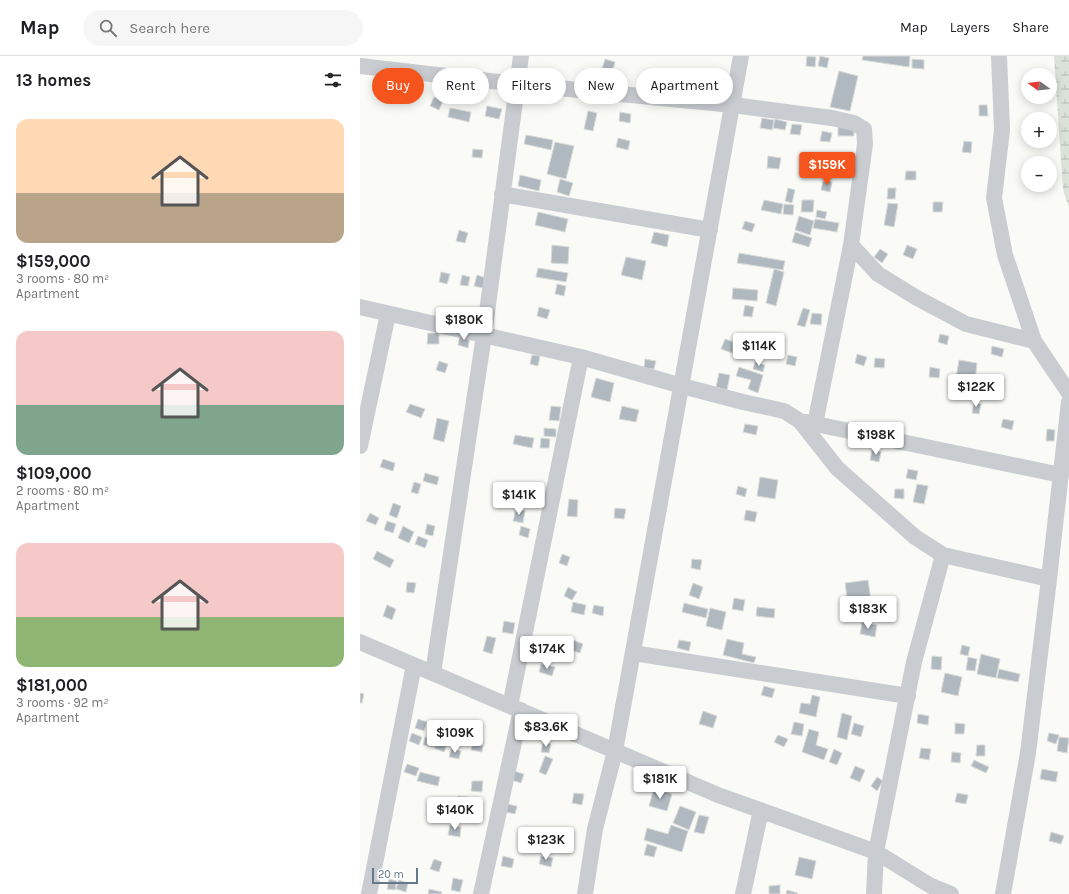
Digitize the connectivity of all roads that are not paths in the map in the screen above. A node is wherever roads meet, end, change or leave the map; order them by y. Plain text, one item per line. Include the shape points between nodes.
1 (521, 56) edge
2 (741, 56) edge
3 (999, 56) edge
4 (360, 66) edge
5 (519, 68) edge
6 (497, 82) edge
7 (566, 89) edge
8 (514, 104) edge
9 (733, 105) junction
10 (502, 194) junction
11 (710, 230) junction
12 (851, 245) junction
13 (360, 307) edge
14 (388, 314) junction
15 (484, 335) junction
16 (1034, 340) junction
17 (581, 357) junction
18 (682, 386) junction
19 (1069, 393) edge
20 (1069, 402) edge
21 (808, 423) junction
22 (360, 446) edge
23 (1061, 475) junction
24 (943, 555) junction
25 (1050, 579) junction
26 (360, 642) edge
27 (633, 653) junction
28 (414, 665) junction
29 (433, 673) junction
30 (908, 696) junction
31 (515, 708) junction
32 (615, 751) junction
33 (761, 810) junction
34 (876, 852) junction
35 (369, 894) edge
36 (481, 894) edge
37 (586, 894) edge
38 (743, 894) edge
39 (874, 894) edge
40 (951, 894) edge
41 (1003, 894) edge

1 - 5 street
2 - 9 street
3 - 16 street via 1002,130 994,198 1005,255
4 - 6 street
7 - 9 street
8 - 10 street
9 - 11 street
9 - 12 street via 832,118 854,123 864,129 865,144
10 - 11 street
10 - 15 street
11 - 18 street
12 - 16 street via 878,274 966,324
12 - 21 street
13 - 14 street
14 - 15 street
14 - 22 street
15 - 17 street
15 - 29 street
16 - 19 street
17 - 18 street
17 - 31 street
18 - 21 street via 784,411
18 - 27 street
20 - 23 street
21 - 23 street
21 - 24 street via 837,468 915,537
23 - 25 street
24 - 25 street
24 - 30 street via 914,662
25 - 41 street via 1028,753
26 - 28 street
27 - 30 street
27 - 32 street
28 - 29 street
28 - 35 street
29 - 31 street
30 - 34 street
31 - 32 street
31 - 36 street
32 - 33 street via 718,795
32 - 37 street via 595,829
33 - 34 street
33 - 38 street
34 - 39 street
34 - 40 street via 931,886

